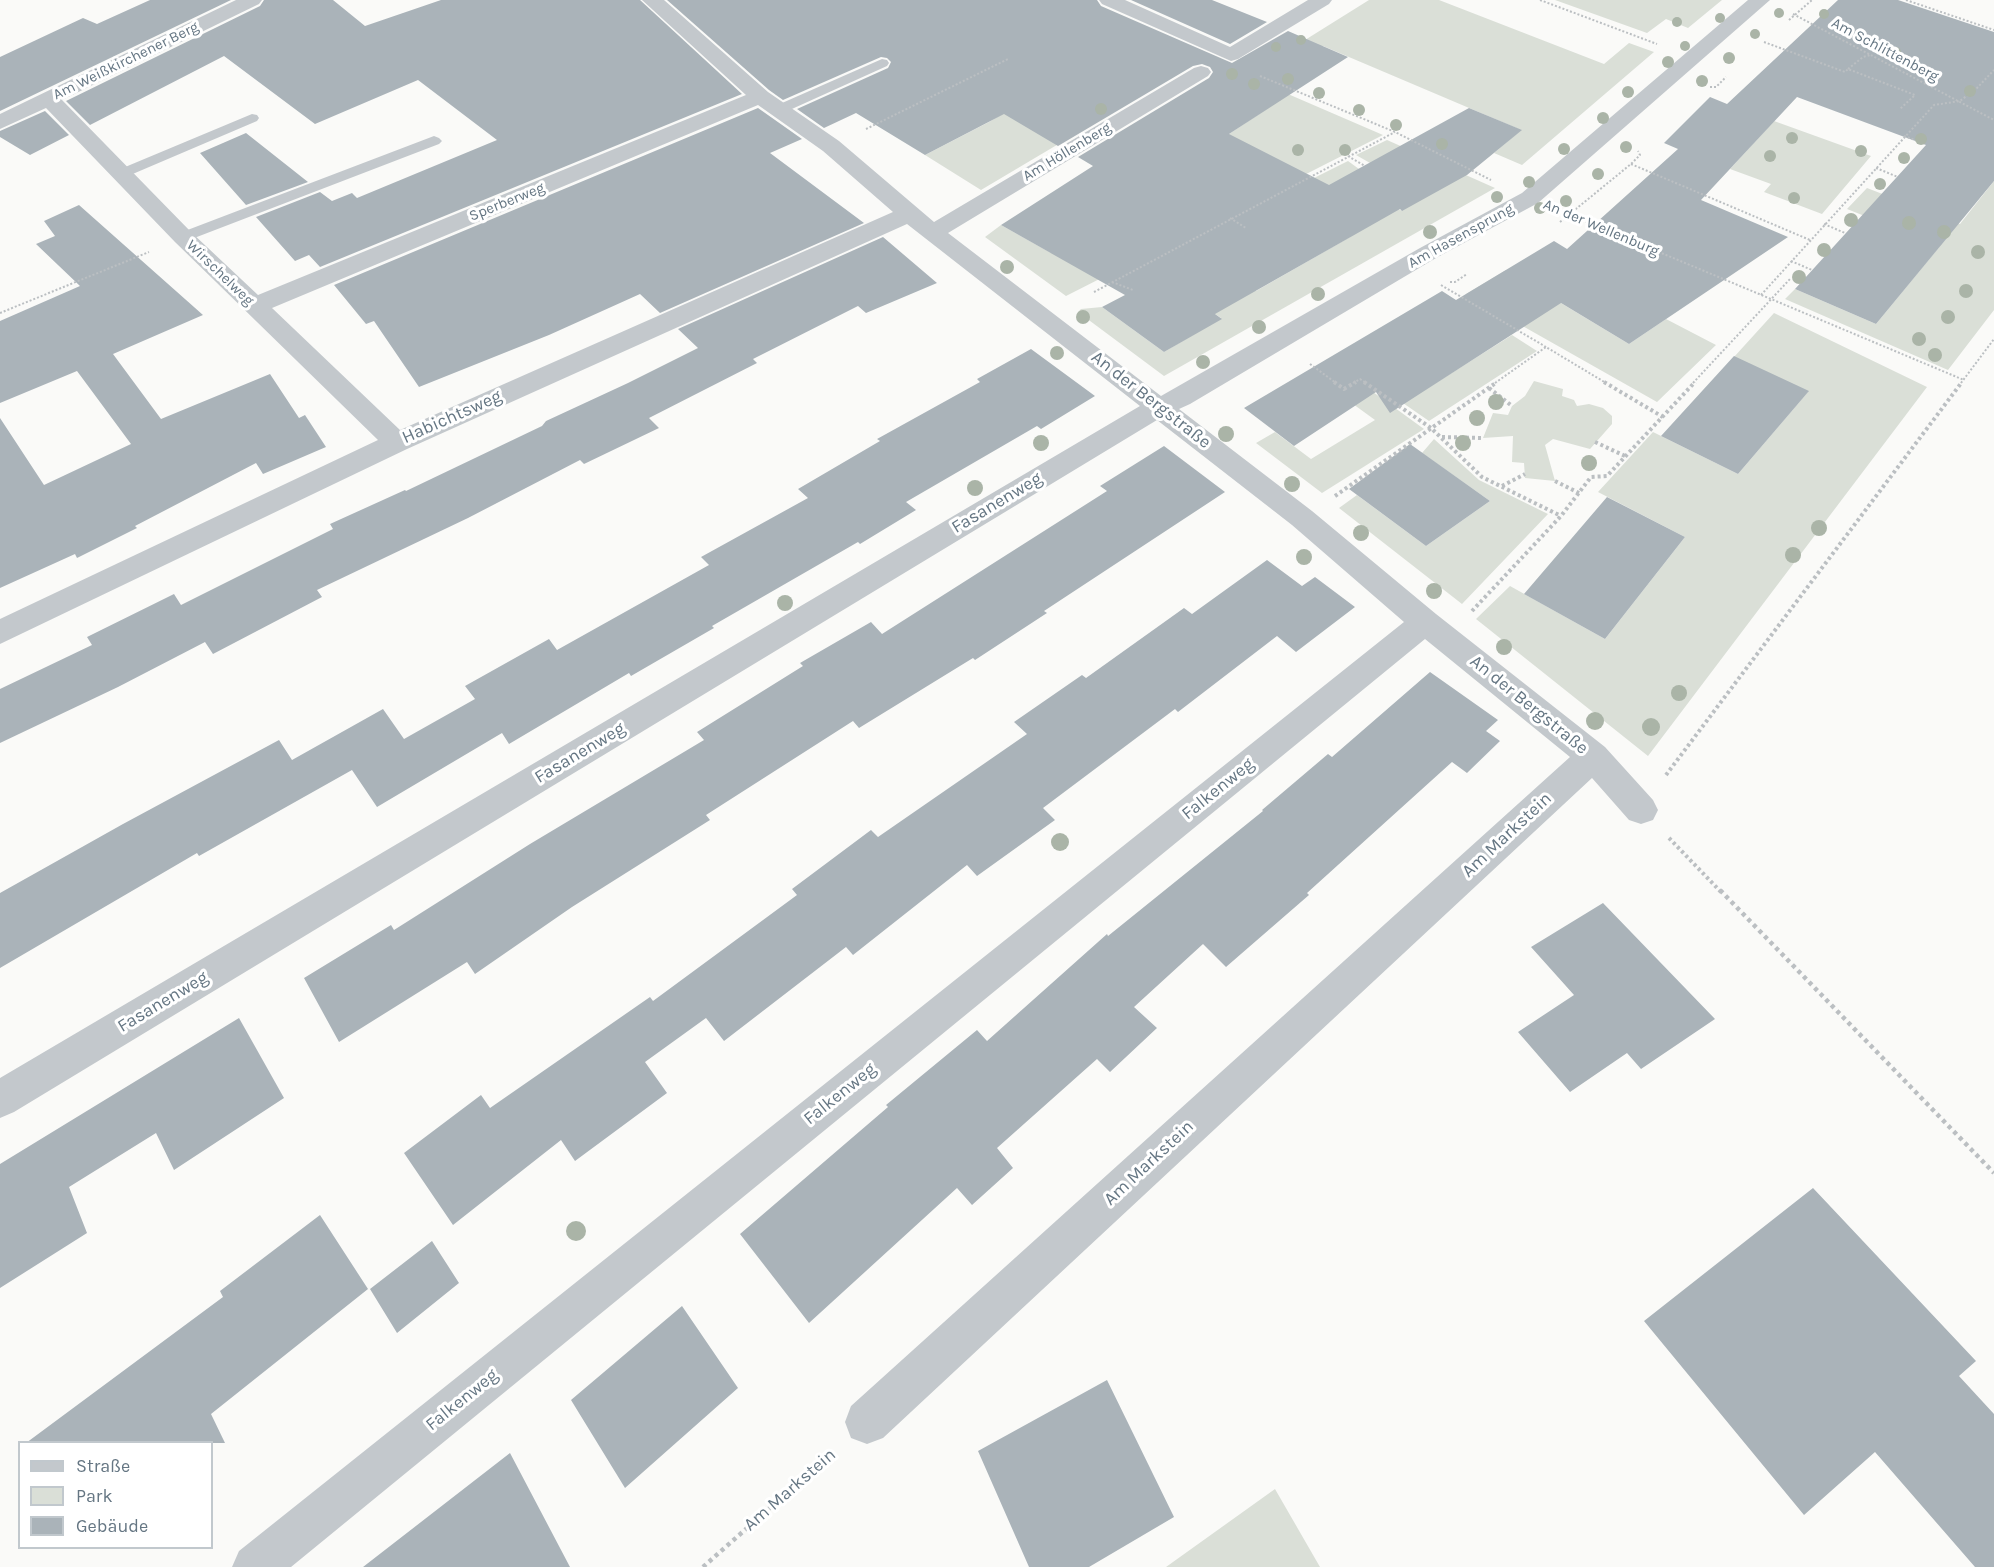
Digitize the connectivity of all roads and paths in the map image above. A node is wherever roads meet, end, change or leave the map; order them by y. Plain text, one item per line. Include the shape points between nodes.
1 (252, 0) edge
2 (652, 0) edge
3 (1109, 0) edge
4 (1322, 0) edge
5 (1540, 0) edge
6 (1760, 0) edge
7 (1906, 0) edge
8 (1785, 10) dead end
9 (1994, 30) edge
10 (1764, 42) dead end
11 (1658, 44) dead end
12 (1872, 55) junction
13 (1008, 59) dead end
14 (882, 63) dead end
15 (1848, 69) junction
16 (1994, 70) edge
17 (1201, 72) dead end
18 (1253, 73) dead end
19 (49, 99) junction
20 (1960, 101) junction
21 (769, 103) junction
22 (1900, 109) dead end
23 (252, 118) dead end
24 (1994, 120) edge
25 (0, 122) edge
26 (1395, 132) junction
27 (1904, 136) junction
28 (434, 141) dead end
29 (1926, 144) dead end
30 (831, 146) junction
31 (1348, 156) junction
32 (1631, 164) dead end
33 (1365, 166) dead end
34 (1875, 168) junction
35 (123, 172) junction
36 (1898, 177) dead end
37 (1530, 198) junction
38 (1716, 200) junction
39 (1712, 205) dead end
40 (909, 214) junction
41 (1230, 218) junction
42 (1824, 224) junction
43 (1246, 228) dead end
44 (933, 232) junction
45 (1845, 233) dead end
46 (183, 237) junction
47 (1810, 240) junction
48 (1791, 261) junction
49 (1812, 270) dead end
50 (1790, 279) dead end
51 (1111, 282) junction
52 (1442, 285) dead end
53 (1133, 290) dead end
54 (1094, 292) dead end
55 (1761, 294) junction
56 (1773, 300) junction
57 (254, 306) junction
58 (0, 314) edge
59 (1994, 339) edge
60 (1546, 347) junction
61 (1310, 364) dead end
62 (1964, 380) junction
63 (1489, 388) junction
64 (1160, 406) junction
65 (1512, 406) dead end
66 (1664, 417) junction
67 (1431, 428) junction
68 (1440, 437) junction
69 (1483, 438) dead end
70 (397, 442) junction
71 (1595, 442) dead end
72 (1626, 456) junction
73 (1525, 474) dead end
74 (1555, 481) dead end
75 (1501, 487) junction
76 (1579, 494) junction
77 (1561, 516) junction
78 (1302, 518) junction
79 (1467, 616) dead end
80 (1425, 621) junction
81 (0, 632) edge
82 (1593, 757) junction
83 (1641, 810) junction
84 (0, 1099) edge
85 (1994, 1173) edge
86 (867, 1422) joint
87 (255, 1567) edge
88 (703, 1567) edge

1 - 19 street, Am Weißkirchener Berg
2 - 21 street, An der Bergstraße
3 - 4 street via 1231,55
5 - 11 path
6 - 37 street, Am Hasensprung
7 - 9 path
8 - 12 path, Am Schlittenberg
10 - 15 path via 1844,74
12 - 15 path
12 - 20 path, Am Schlittenberg
13 - 30 path
14 - 21 lane
15 - 22 path via 1915,95
16 - 20 path
17 - 44 street, Am Höllenberg
18 - 26 path, An der Wellenburg
19 - 25 street, Am Weißkirchener Berg
19 - 35 street, Wirschelweg
20 - 24 path, Am Schlittenberg
20 - 27 path via 1934,105
21 - 30 street, An der Bergstraße
21 - 57 street, Sperberweg
23 - 35 lane
26 - 31 path
26 - 37 path, An der Wellenburg
27 - 29 path
27 - 34 path
28 - 46 lane
30 - 40 street, An der Bergstraße
31 - 33 path
31 - 41 path
32 - 38 path
34 - 36 path
34 - 42 path
35 - 46 street, Wirschelweg
37 - 55 path, An der Wellenburg
37 - 64 street, Am Hasensprung via 1181,398
38 - 39 path
38 - 47 path
40 - 44 street, An der Bergstraße
40 - 70 street, Habichtsweg
41 - 43 path
41 - 51 path
42 - 45 path
42 - 47 path
44 - 64 street, An der Bergstraße
46 - 57 street, Wirschelweg
46 - 58 path
47 - 48 path
48 - 49 path
48 - 55 path
50 - 56 path
51 - 53 path
51 - 54 path
52 - 60 path
55 - 56 path, An der Wellenburg
56 - 62 path, An der Wellenburg
56 - 66 path
57 - 70 street, Wirschelweg
59 - 62 path
60 - 63 path
60 - 66 path
61 - 67 path via 1344,389 1360,379
62 - 83 path
63 - 65 path
63 - 67 path
64 - 78 street, An der Bergstraße
64 - 84 street, Fasanenweg
66 - 72 path
67 - 68 path
67 - 78 path
68 - 69 path
68 - 75 path via 1482,477
70 - 81 street, Habichtsweg
71 - 72 path
72 - 76 path via 1606,476 1591,477
73 - 75 path
74 - 76 path
75 - 77 path
76 - 77 path
77 - 79 path
78 - 80 street, An der Bergstraße
80 - 82 street, An der Bergstraße
80 - 87 street, Falkenweg
82 - 83 street, An der Bergstraße
82 - 86 street, Am Markstein
83 - 85 path
86 - 88 path, Am Markstein

